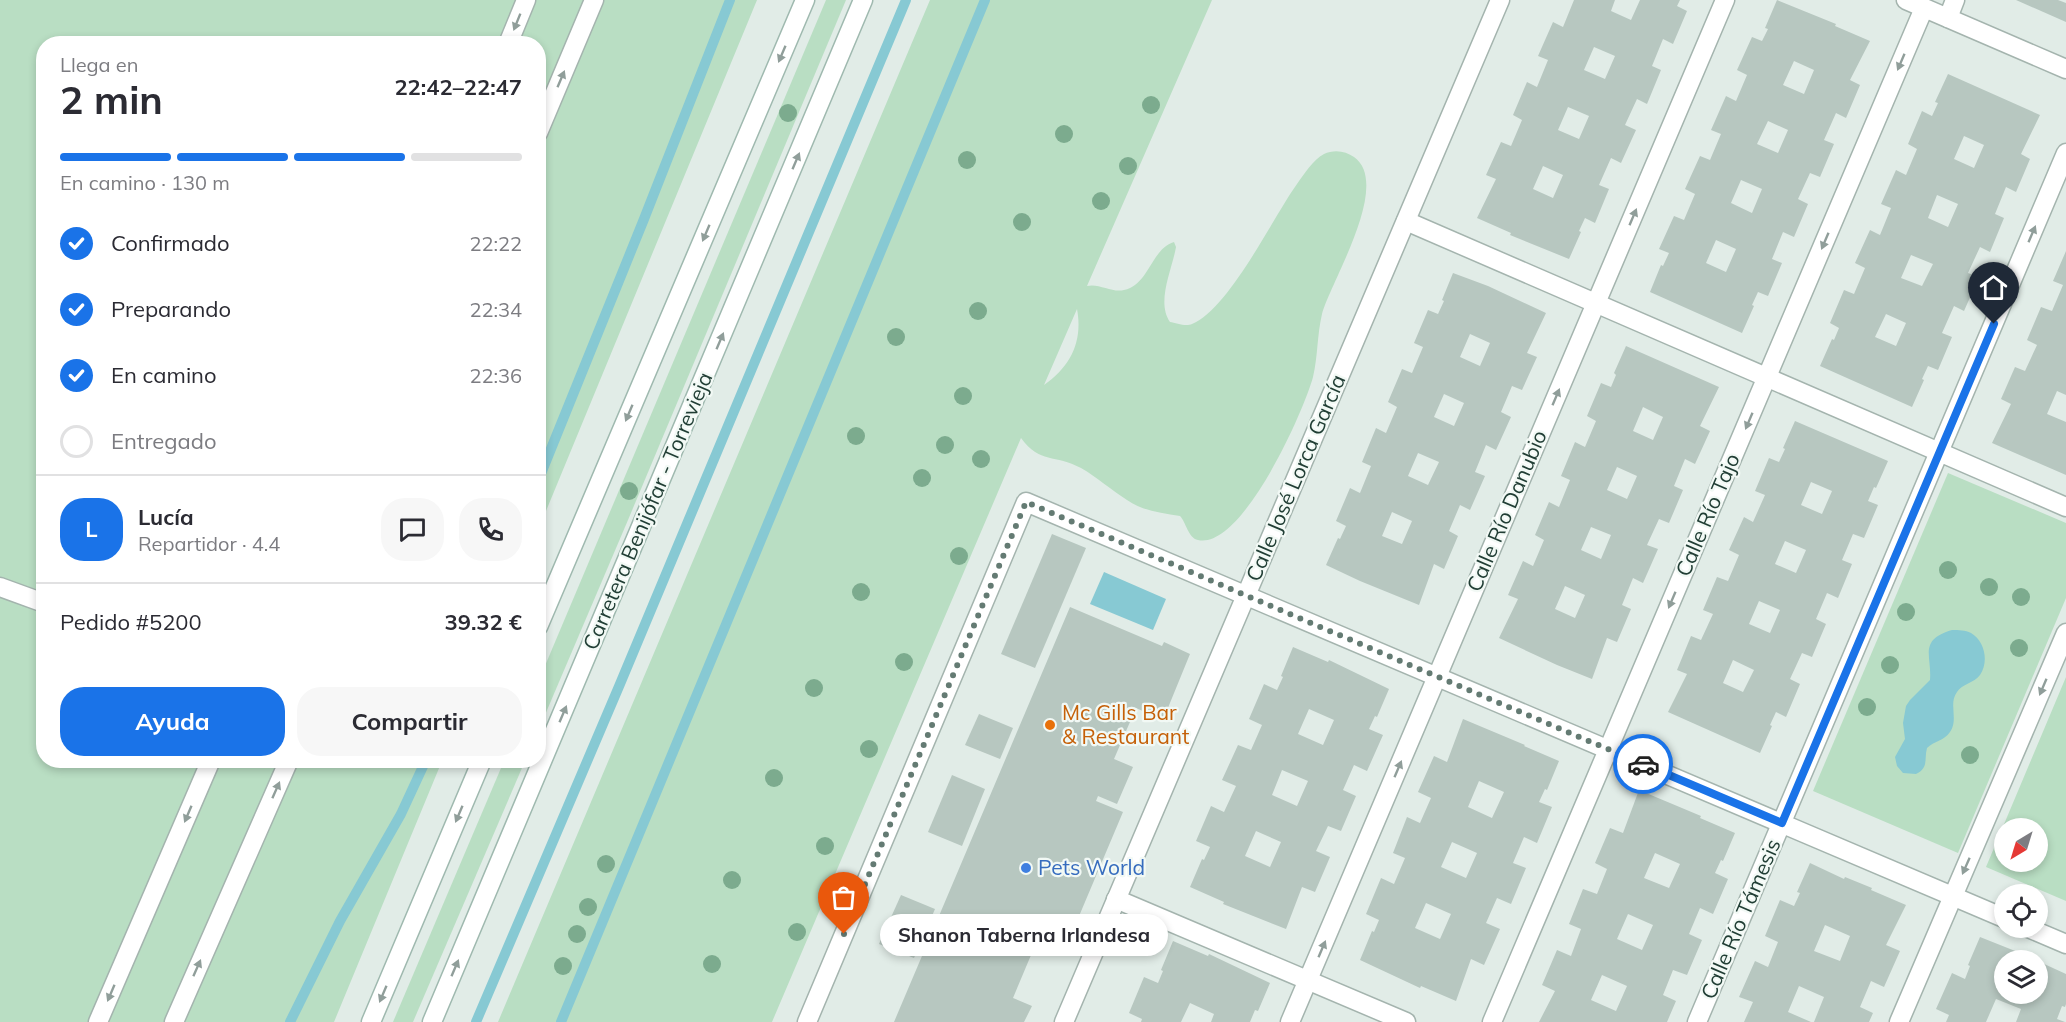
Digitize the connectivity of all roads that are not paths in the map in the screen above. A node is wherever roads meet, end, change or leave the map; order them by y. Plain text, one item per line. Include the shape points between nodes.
1 (526, 0) edge
2 (594, 0) edge
3 (804, 0) edge
4 (863, 0) edge
5 (1500, 0) edge
6 (1725, 0) edge
7 (1906, 0) edge
8 (1955, 0) edge
9 (1924, 8) junction
10 (1948, 18) junction
11 (511, 36) edge
12 (2066, 69) edge
13 (546, 114) edge
14 (2066, 153) edge
15 (1406, 221) junction
16 (1596, 303) junction
17 (1767, 377) junction
18 (1939, 452) junction
19 (2066, 507) edge
20 (0, 587) edge
21 (1246, 596) junction
22 (36, 600) edge
23 (546, 608) edge
24 (2066, 633) edge
25 (1437, 677) junction
26 (1608, 750) junction
27 (546, 752) edge
28 (208, 768) edge
29 (285, 768) edge
30 (479, 768) edge
31 (539, 768) edge
32 (1782, 823) junction
33 (1953, 896) junction
34 (1116, 899) junction
35 (1994, 914) edge
36 (2048, 936) edge
37 (2066, 944) edge
38 (1308, 980) junction
39 (98, 1022) edge
40 (174, 1022) edge
41 (371, 1022) edge
42 (432, 1022) edge
43 (807, 1022) edge
44 (1064, 1022) edge
45 (1290, 1022) edge
46 (1406, 1022) edge
47 (1492, 1022) edge
48 (1697, 1022) edge
49 (1899, 1022) edge

1 -> 11 street
13 -> 2 street
3 -> 23 street
27 -> 4 street, Carretera Benijófar - Torrevieja
5 - 15 street, Calle José Lorca García
16 -> 6 street, Calle Río Danubio
7 - 9 street
8 - 10 street
9 - 10 street
9 -> 17 street, Calle Río Tajo
10 - 12 street
18 -> 14 street, Calle Río Támesis
15 - 16 street
15 - 21 street, Calle José Lorca García
16 - 17 street
25 -> 16 street, Calle Río Danubio
17 - 18 street
17 -> 26 street, Calle Río Tajo
18 - 19 street
18 - 32 street, Calle Río Támesis
20 - 22 street
21 - 25 street
21 - 34 street, Calle José Lorca García
21 - 43 street via 1026,502
24 -> 33 street
25 - 26 street
38 -> 25 street, Calle Río Danubio
26 - 32 street
26 - 47 street, Calle Río Tajo
28 -> 39 street
40 -> 29 street
30 -> 41 street
42 -> 31 street, Carretera Benijófar - Torrevieja
32 - 33 street
32 - 48 street, Calle Río Támesis
33 - 35 street
33 - 49 street
34 - 38 street
34 - 44 street, Calle José Lorca García
36 - 37 street
38 - 45 street, Calle Río Danubio
38 - 46 street

